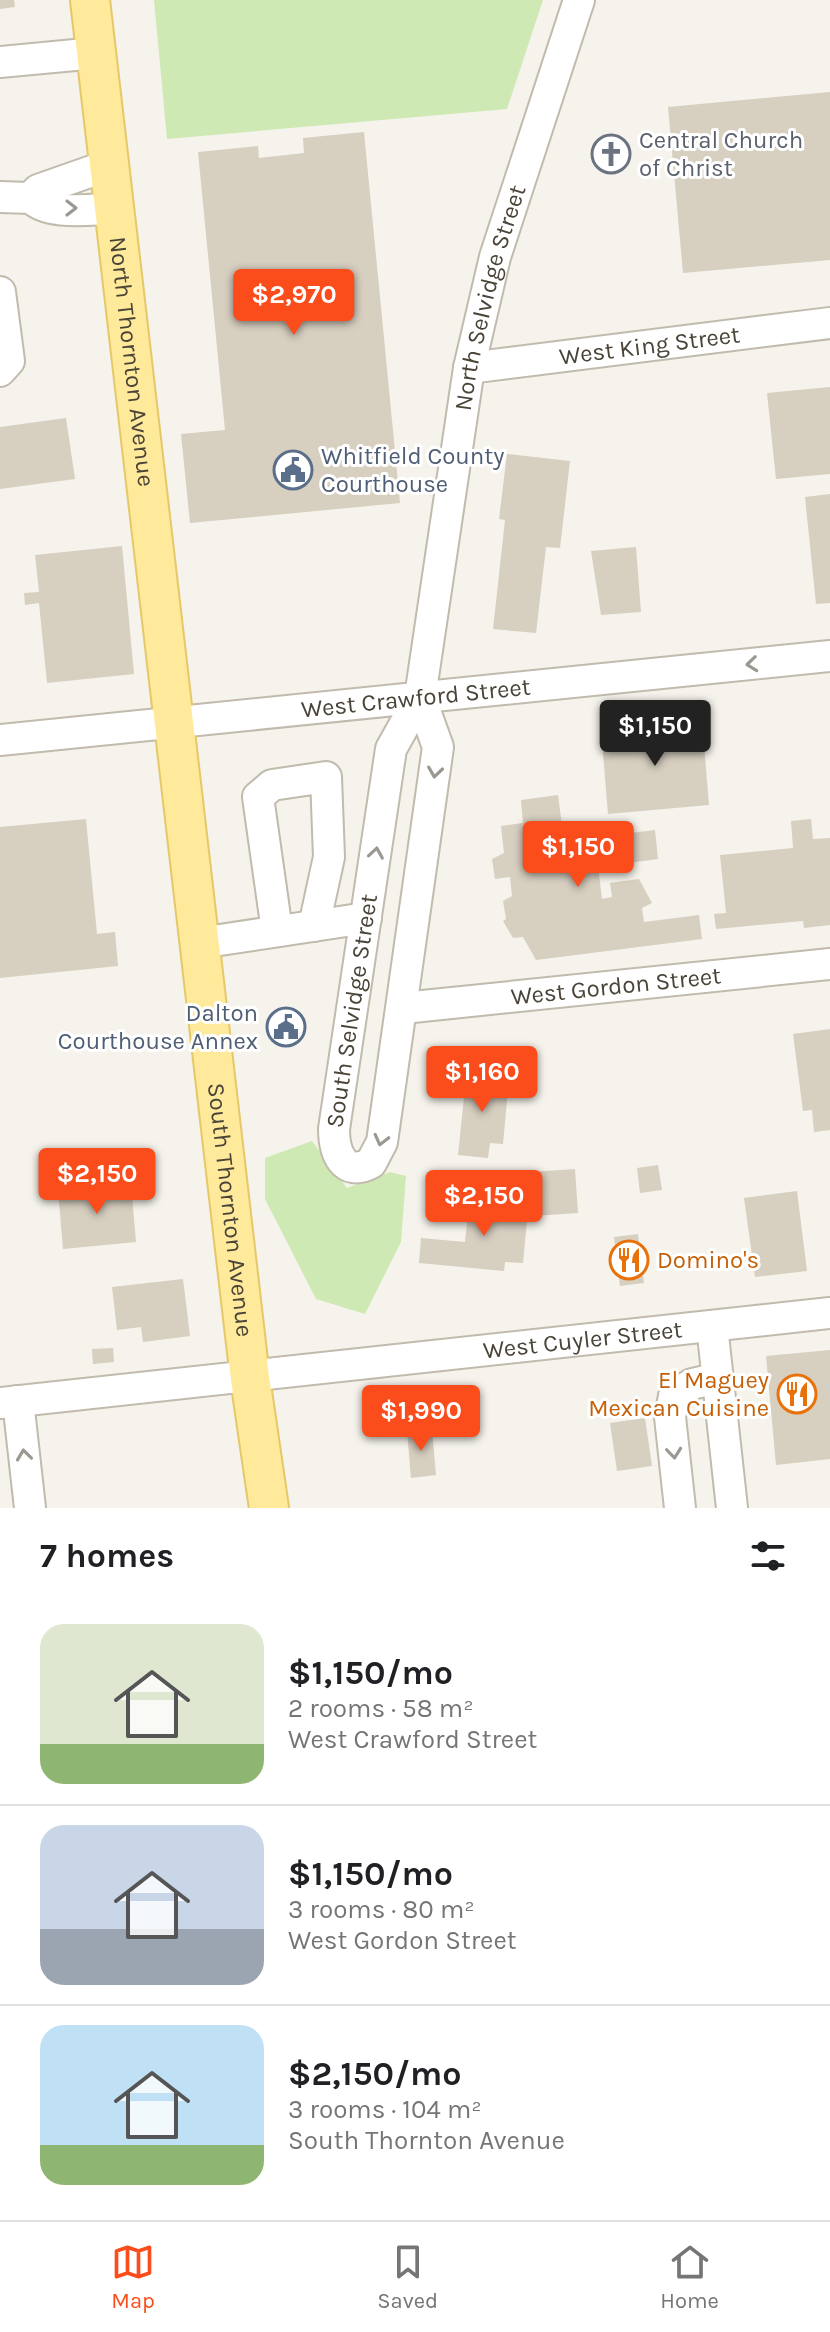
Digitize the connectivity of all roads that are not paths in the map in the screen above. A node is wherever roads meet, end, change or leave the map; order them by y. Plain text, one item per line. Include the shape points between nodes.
1 (90, 0) edge
2 (579, 0) edge
3 (96, 53) junction
4 (0, 62) edge
5 (109, 165) junction
6 (0, 197) edge
7 (31, 198) junction
8 (114, 209) junction
9 (0, 292) edge
10 (830, 323) edge
11 (469, 368) junction
12 (0, 371) edge
13 (830, 656) edge
14 (420, 697) junction
15 (174, 722) junction
16 (0, 740) edge
17 (366, 918) junction
18 (314, 926) junction
19 (277, 931) junction
20 (200, 943) junction
21 (830, 964) edge
22 (403, 1008) junction
23 (830, 1313) edge
24 (712, 1326) junction
25 (250, 1378) junction
26 (718, 1378) junction
27 (9, 1402) edge
28 (30, 1508) edge
29 (269, 1508) edge
30 (680, 1508) edge
31 (732, 1508) edge

1 - 3 main road, North Thornton Avenue
2 - 11 street, North Selvidge Street via 500,242
3 - 4 street
3 - 5 main road, North Thornton Avenue
5 - 7 street via 38,190
5 - 8 main road, North Thornton Avenue
6 - 7 street
7 -> 8 street via 55,208
8 - 15 main road, North Thornton Avenue
9 - 12 street via 9,361
10 - 11 street, West King Street
11 - 14 street, North Selvidge Street
13 -> 14 street, West Crawford Street
14 - 15 street, West Crawford Street
17 -> 14 street, South Selvidge Street via 391,749
14 -> 22 street, South Selvidge Street via 438,747
15 - 16 street, West Crawford Street
15 - 20 main road, South Thornton Avenue
17 - 18 street
22 -> 17 street, South Selvidge Street via 382,1142 371,1163 354,1167 335,1153 334,1129
18 - 19 street
18 - 19 street via 329,857 326,777 272,785 258,797
19 - 20 street
20 - 25 main road, South Thornton Avenue
21 - 22 street, West Gordon Street
23 - 24 street, West Cuyler Street
24 - 25 street, West Cuyler Street
24 - 26 street
25 - 27 street, West Cuyler Street
25 - 29 main road, South Thornton Avenue
26 -> 30 street via 692,1384 674,1396 670,1417
26 - 31 street
28 -> 27 street

